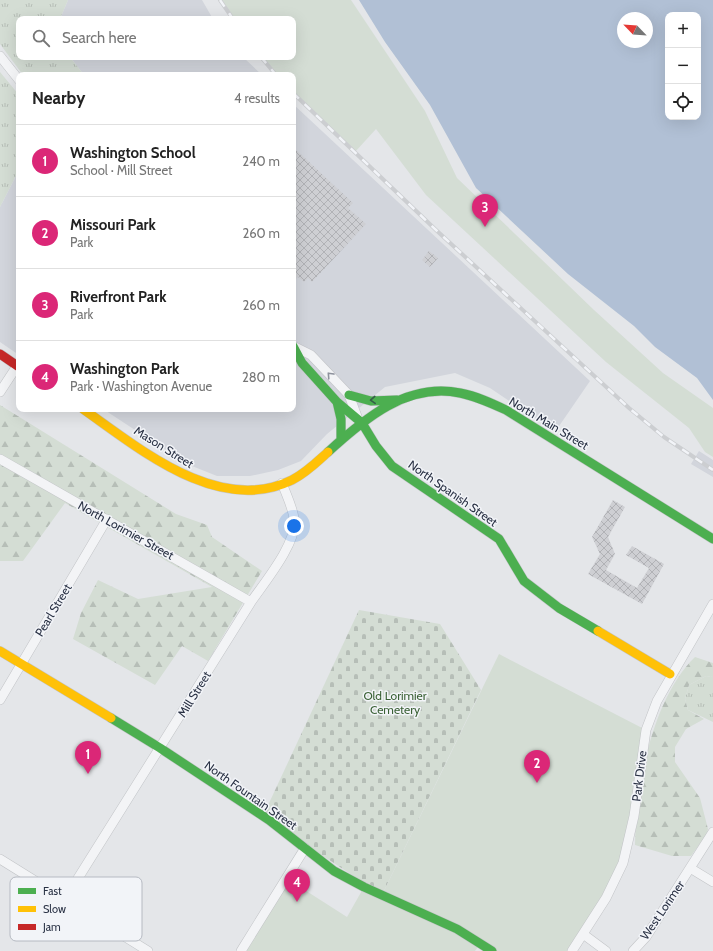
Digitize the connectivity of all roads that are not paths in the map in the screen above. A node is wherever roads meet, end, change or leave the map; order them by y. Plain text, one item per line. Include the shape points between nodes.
1 (0, 56) edge
2 (16, 76) edge
3 (296, 348) edge
4 (296, 351) edge
5 (0, 354) edge
6 (16, 365) edge
7 (16, 369) edge
8 (0, 392) edge
9 (349, 395) junction
10 (397, 400) junction
11 (336, 402) junction
12 (88, 412) edge
13 (360, 421) junction
14 (341, 440) junction
15 (0, 459) edge
16 (282, 483) junction
17 (107, 519) junction
18 (713, 539) edge
19 (251, 602) junction
20 (713, 604) edge
21 (0, 651) edge
22 (21, 664) junction
23 (670, 674) junction
24 (0, 700) edge
25 (160, 748) junction
26 (713, 832) edge
27 (305, 848) junction
28 (0, 859) edge
29 (690, 868) junction
30 (29, 877) edge
31 (78, 877) edge
32 (713, 882) edge
33 (583, 934) junction
34 (132, 941) edge
35 (148, 951) edge
36 (241, 951) edge
37 (492, 951) edge
38 (572, 951) edge
39 (606, 951) edge
40 (633, 951) edge

1 - 2 street
9 -> 3 street via 311,355
4 - 11 street via 302,363
5 - 6 street
7 - 8 street
10 -> 9 street via 371,400
9 - 13 street
10 - 13 street, North Main Street
10 - 18 street, North Main Street via 441,390 459,391 480,397 527,422
11 - 13 street
11 - 14 street via 341,419
12 - 16 street, Mason Street via 179,473 210,485 242,491
13 - 14 street, Mason Street
13 - 23 street, North Spanish Street via 392,466 499,540 524,581 559,608
14 - 16 street, Mason Street via 319,461
15 - 17 street, North Lorimier Street
16 - 19 street, Mill Street via 295,519 291,539 281,559
17 - 19 street, North Lorimier Street
17 - 22 street, Pearl Street
19 - 25 street, Mill Street
20 - 23 street, Park Drive
21 - 22 street, North Fountain Street
22 - 24 street, Pearl Street
22 - 25 street, North Fountain Street
23 - 33 street, Park Drive via 646,730 634,816 623,864 606,898
25 - 27 street, North Fountain Street via 269,820
25 - 31 street, Mill Street
26 - 29 street, West Lorimer
27 - 36 street
27 - 37 street, North Fountain Street via 334,871 457,929
28 - 30 street
29 - 32 street
29 - 40 street, West Lorimer via 646,937
33 - 38 street, Park Drive
33 - 39 street
34 - 35 street

